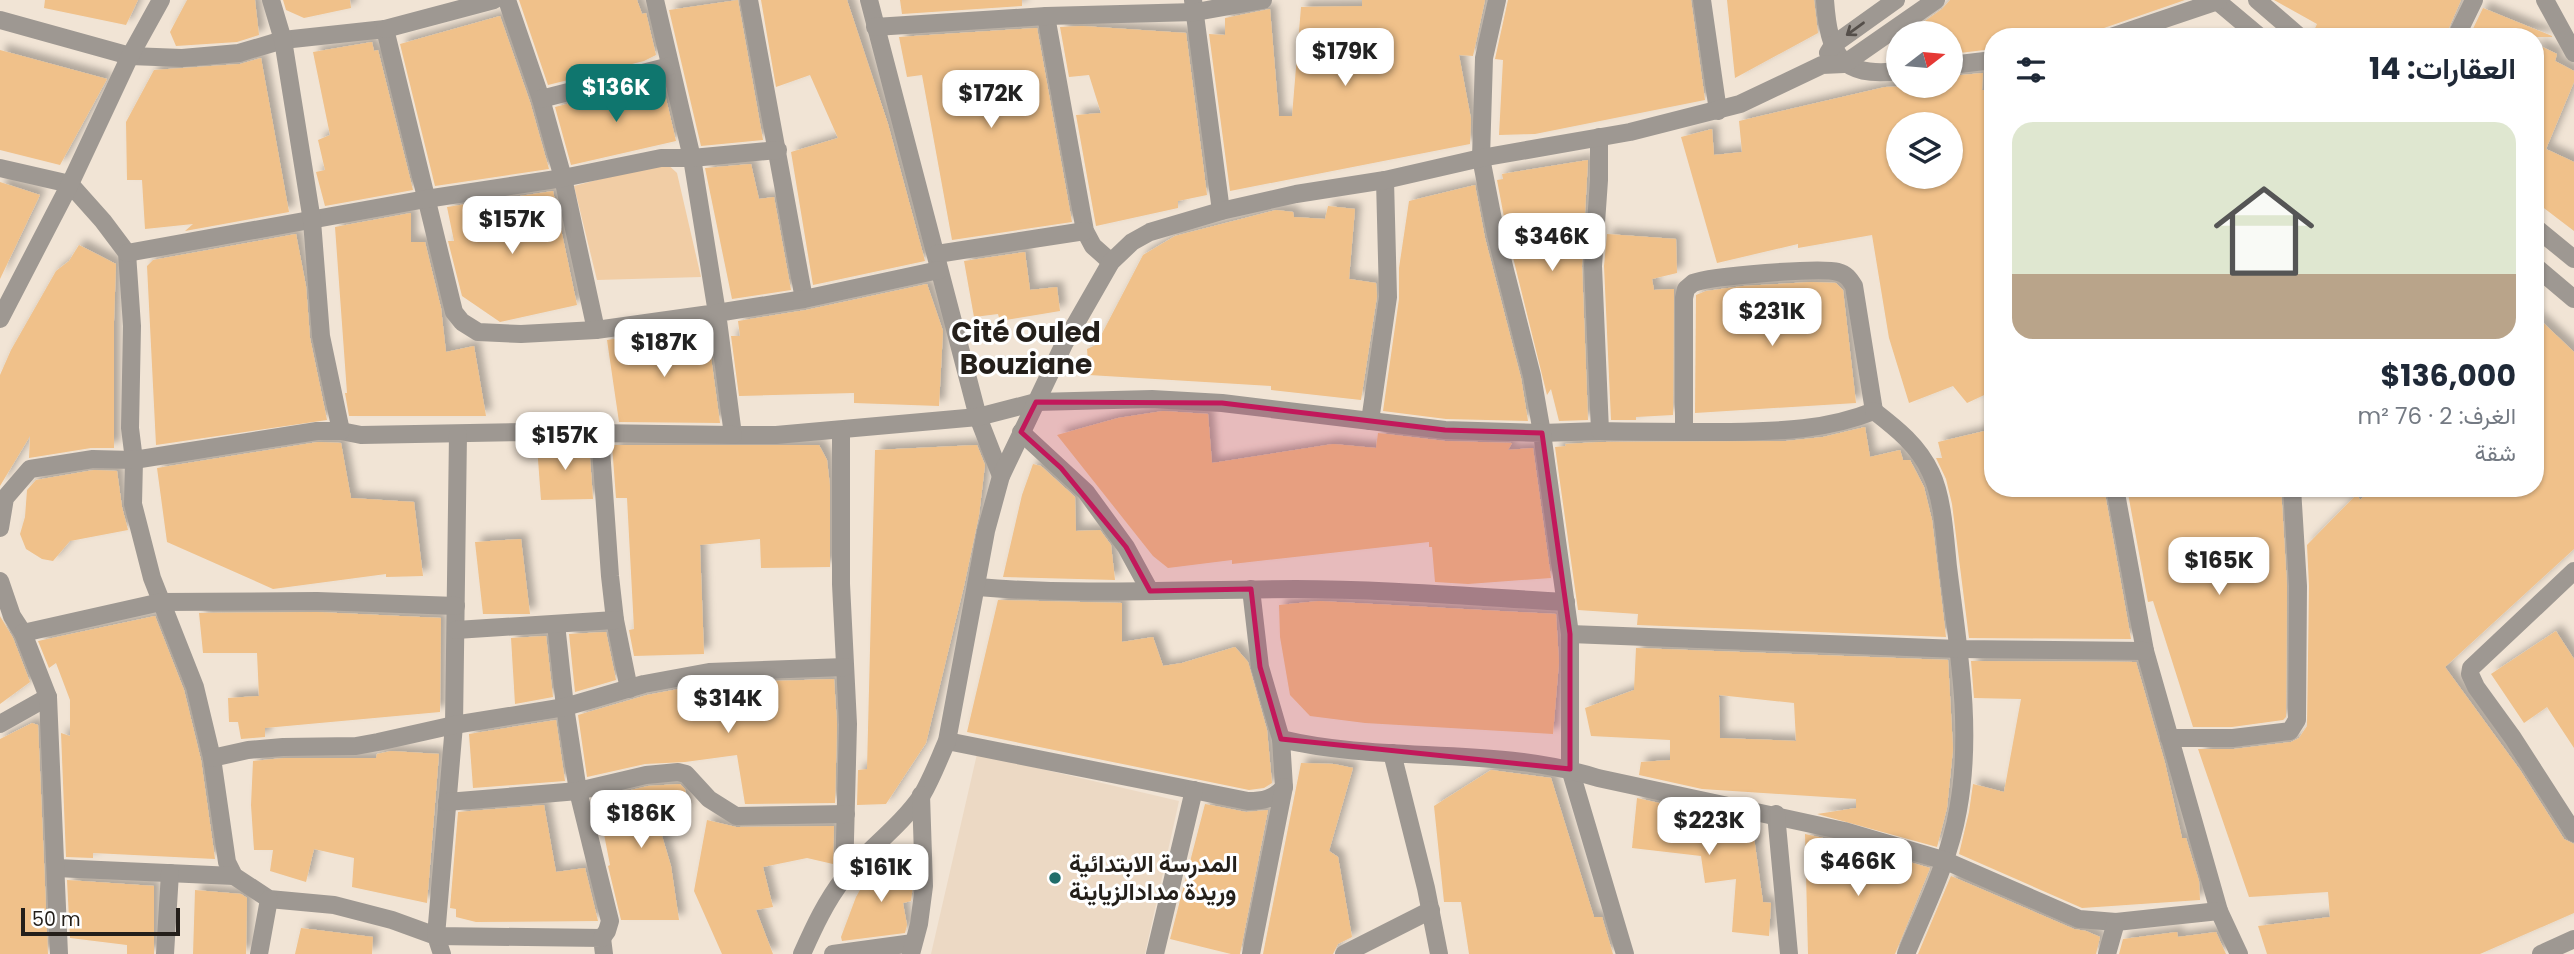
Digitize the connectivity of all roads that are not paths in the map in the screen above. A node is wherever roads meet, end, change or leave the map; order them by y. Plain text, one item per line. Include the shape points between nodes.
1 (161, 0) edge
2 (271, 0) edge
3 (494, 0) edge
4 (507, 0) edge
5 (655, 0) edge
6 (750, 0) edge
7 (869, 0) edge
8 (1263, 0) edge
9 (1497, 0) edge
10 (1702, 0) edge
11 (1825, 0) edge
12 (1896, 0) edge
13 (1936, 0) edge
14 (2257, 0) edge
15 (2474, 0) edge
16 (2544, 0) edge
17 (2217, 1) edge
18 (1195, 6) edge
19 (1046, 16) junction
20 (0, 20) edge
21 (875, 27) junction
22 (2138, 28) edge
23 (2249, 28) edge
24 (2290, 28) edge
25 (2460, 28) edge
26 (385, 29) junction
27 (283, 40) junction
28 (1833, 45) junction
29 (2574, 53) edge
30 (130, 56) junction
31 (1984, 61) edge
32 (1964, 63) edge
33 (1844, 64) junction
34 (1822, 65) junction
35 (670, 66) junction
36 (1886, 71) edge
37 (541, 99) junction
38 (1718, 111) junction
39 (1600, 137) junction
40 (778, 150) junction
41 (692, 158) junction
42 (1481, 158) junction
43 (0, 168) edge
44 (563, 178) junction
45 (1385, 180) junction
46 (70, 184) junction
47 (426, 199) junction
48 (1221, 211) junction
49 (312, 220) junction
50 (1085, 231) junction
51 (2544, 234) edge
52 (127, 253) junction
53 (2574, 258) edge
54 (938, 262) junction
55 (1111, 262) junction
56 (2544, 274) edge
57 (804, 299) junction
58 (2574, 299) edge
59 (717, 313) junction
60 (0, 319) edge
61 (596, 330) junction
62 (1036, 402) junction
63 (1874, 411) junction
64 (978, 417) junction
65 (1370, 421) junction
66 (841, 430) junction
67 (341, 431) junction
68 (1600, 431) junction
69 (1021, 432) junction
70 (1684, 432) junction
71 (1542, 433) junction
72 (458, 434) junction
73 (600, 435) junction
74 (733, 435) junction
75 (134, 460) junction
76 (1001, 476) junction
77 (2117, 497) edge
78 (2293, 497) edge
79 (0, 528) edge
80 (0, 581) edge
81 (2571, 583) edge
82 (978, 587) junction
83 (1251, 589) junction
84 (1150, 592) junction
85 (161, 602) junction
86 (1566, 603) junction
87 (456, 606) junction
88 (615, 620) junction
89 (556, 624) junction
90 (456, 630) junction
91 (23, 634) junction
92 (1570, 634) junction
93 (1958, 649) junction
94 (2145, 651) junction
95 (845, 667) junction
96 (629, 689) junction
97 (48, 696) junction
98 (565, 707) junction
99 (0, 724) edge
100 (454, 725) junction
101 (2169, 738) junction
102 (1280, 739) junction
103 (947, 741) junction
104 (1392, 753) junction
105 (212, 758) junction
106 (1570, 769) junction
107 (1284, 787) junction
108 (1195, 790) junction
109 (578, 791) junction
110 (921, 795) junction
111 (447, 802) junction
112 (846, 814) junction
113 (1776, 814) junction
114 (2574, 833) edge
115 (1946, 861) junction
116 (56, 868) junction
117 (170, 873) junction
118 (234, 876) junction
119 (844, 878) junction
120 (269, 899) junction
121 (1431, 910) junction
122 (2219, 911) junction
123 (2116, 922) junction
124 (436, 936) junction
125 (2574, 939) edge
126 (603, 946) edge
127 (912, 948) edge
128 (59, 954) edge
129 (165, 954) edge
130 (259, 954) edge
131 (442, 954) edge
132 (802, 954) edge
133 (833, 954) edge
134 (1155, 954) edge
135 (1251, 954) edge
136 (1344, 954) edge
137 (1439, 954) edge
138 (1625, 954) edge
139 (1789, 954) edge
140 (1906, 954) edge
141 (2107, 954) edge
142 (2239, 954) edge
143 (2541, 954) edge

1 - 30 street
2 - 27 street
3 - 26 street
4 - 37 street
5 - 35 street
6 - 40 street
7 - 21 street
8 - 18 street
9 - 42 street via 1485,58
10 - 38 street
11 - 28 street
12 -> 28 street
13 - 33 street
14 - 24 street
15 - 25 street
16 - 29 street
17 - 22 street
17 - 23 street
18 - 19 street
18 - 48 street
19 - 21 street
19 - 50 street
20 - 30 street
21 - 54 street
26 - 27 street
26 - 47 street
27 - 30 street via 239,53
27 - 49 street
28 - 33 street
28 - 34 street
30 - 46 street
31 - 32 street
33 - 34 street
33 - 36 street via 1862,72
34 - 38 street
35 - 37 street
35 - 41 street
37 - 44 street
38 - 39 street
39 - 42 street
39 - 68 street via 1593,266
40 - 41 street
40 - 57 street
41 - 44 street via 662,158
41 - 59 street
42 - 45 street
42 - 71 street
43 - 46 street
44 - 47 street
44 - 61 street
45 - 48 street
45 - 65 street via 1388,297
46 - 52 street
46 - 60 street
47 - 49 street
47 - 61 street via 454,312 469,328 521,334
48 - 55 street via 1150,232
49 - 52 street
49 - 67 street via 321,336
50 - 54 street
50 - 55 street via 1093,246
51 - 53 street
52 - 75 street
54 - 57 street
54 - 64 street
55 - 62 street
56 - 58 street
57 - 59 street
59 - 61 street
59 - 74 street
62 - 64 street
62 - 65 street via 1200,401
62 - 69 street
63 - 70 street via 1795,431
63 - 70 street via 1854,286 1847,276 1831,270 1700,281 1686,289 1684,298
63 - 93 street via 1900,431 1932,474
64 - 66 street
64 - 76 street
65 - 71 street via 1445,430
66 - 74 street
66 - 95 street
67 - 72 street
67 - 75 street
68 - 70 street
68 - 71 street
69 - 76 street
69 - 84 street via 1086,492 1126,547
71 - 86 street
72 - 73 street
72 - 87 street
73 - 74 street
73 - 88 street
75 - 79 street via 93,459 30,469 5,498
75 - 85 street via 133,504
76 - 82 street via 986,531
77 - 94 street
78 - 101 street via 2298,586 2294,726 2290,731 2232,738
80 - 91 street
81 - 114 street via 2471,668 2470,674
82 - 84 street
82 - 103 street
83 - 84 street
83 - 86 street via 1342,589
83 - 102 street via 1260,667
85 - 87 street
85 - 91 street
85 - 105 street via 195,687
86 - 92 street
87 - 90 street
88 - 89 street
88 - 96 street
89 - 90 street
89 - 98 street
90 - 100 street
91 - 97 street
92 - 93 street
92 - 106 street
93 - 94 street
93 - 115 street via 1964,753 1959,807
94 - 101 street
95 - 96 street via 709,672
95 - 112 street
96 - 98 street
97 - 99 street
97 - 116 street
98 - 100 street
98 - 109 street
100 - 105 street via 356,746 283,747
100 - 111 street
101 - 122 street
102 - 104 street
102 - 107 street
103 - 108 street
103 - 110 street
104 - 106 street via 1509,759
104 - 121 street
105 - 118 street via 227,862
106 - 113 street
106 - 138 street
107 - 108 street via 1277,795 1259,801
107 - 135 street
108 - 134 street
109 - 111 street
109 - 112 street via 678,772 736,816
109 - 126 street via 610,921
110 - 119 street
110 - 127 street via 923,886
111 - 124 street
112 - 119 street
113 - 115 street
113 - 139 street
115 - 123 street via 2079,919
115 - 140 street
116 - 117 street
116 - 128 street
117 - 118 street
117 - 129 street
118 - 120 street
119 - 132 street
120 - 124 street via 334,905
120 - 130 street
121 - 136 street
121 - 137 street
122 - 123 street
122 - 142 street
123 - 141 street
124 - 126 street
124 - 131 street
125 - 143 street
127 - 133 street

